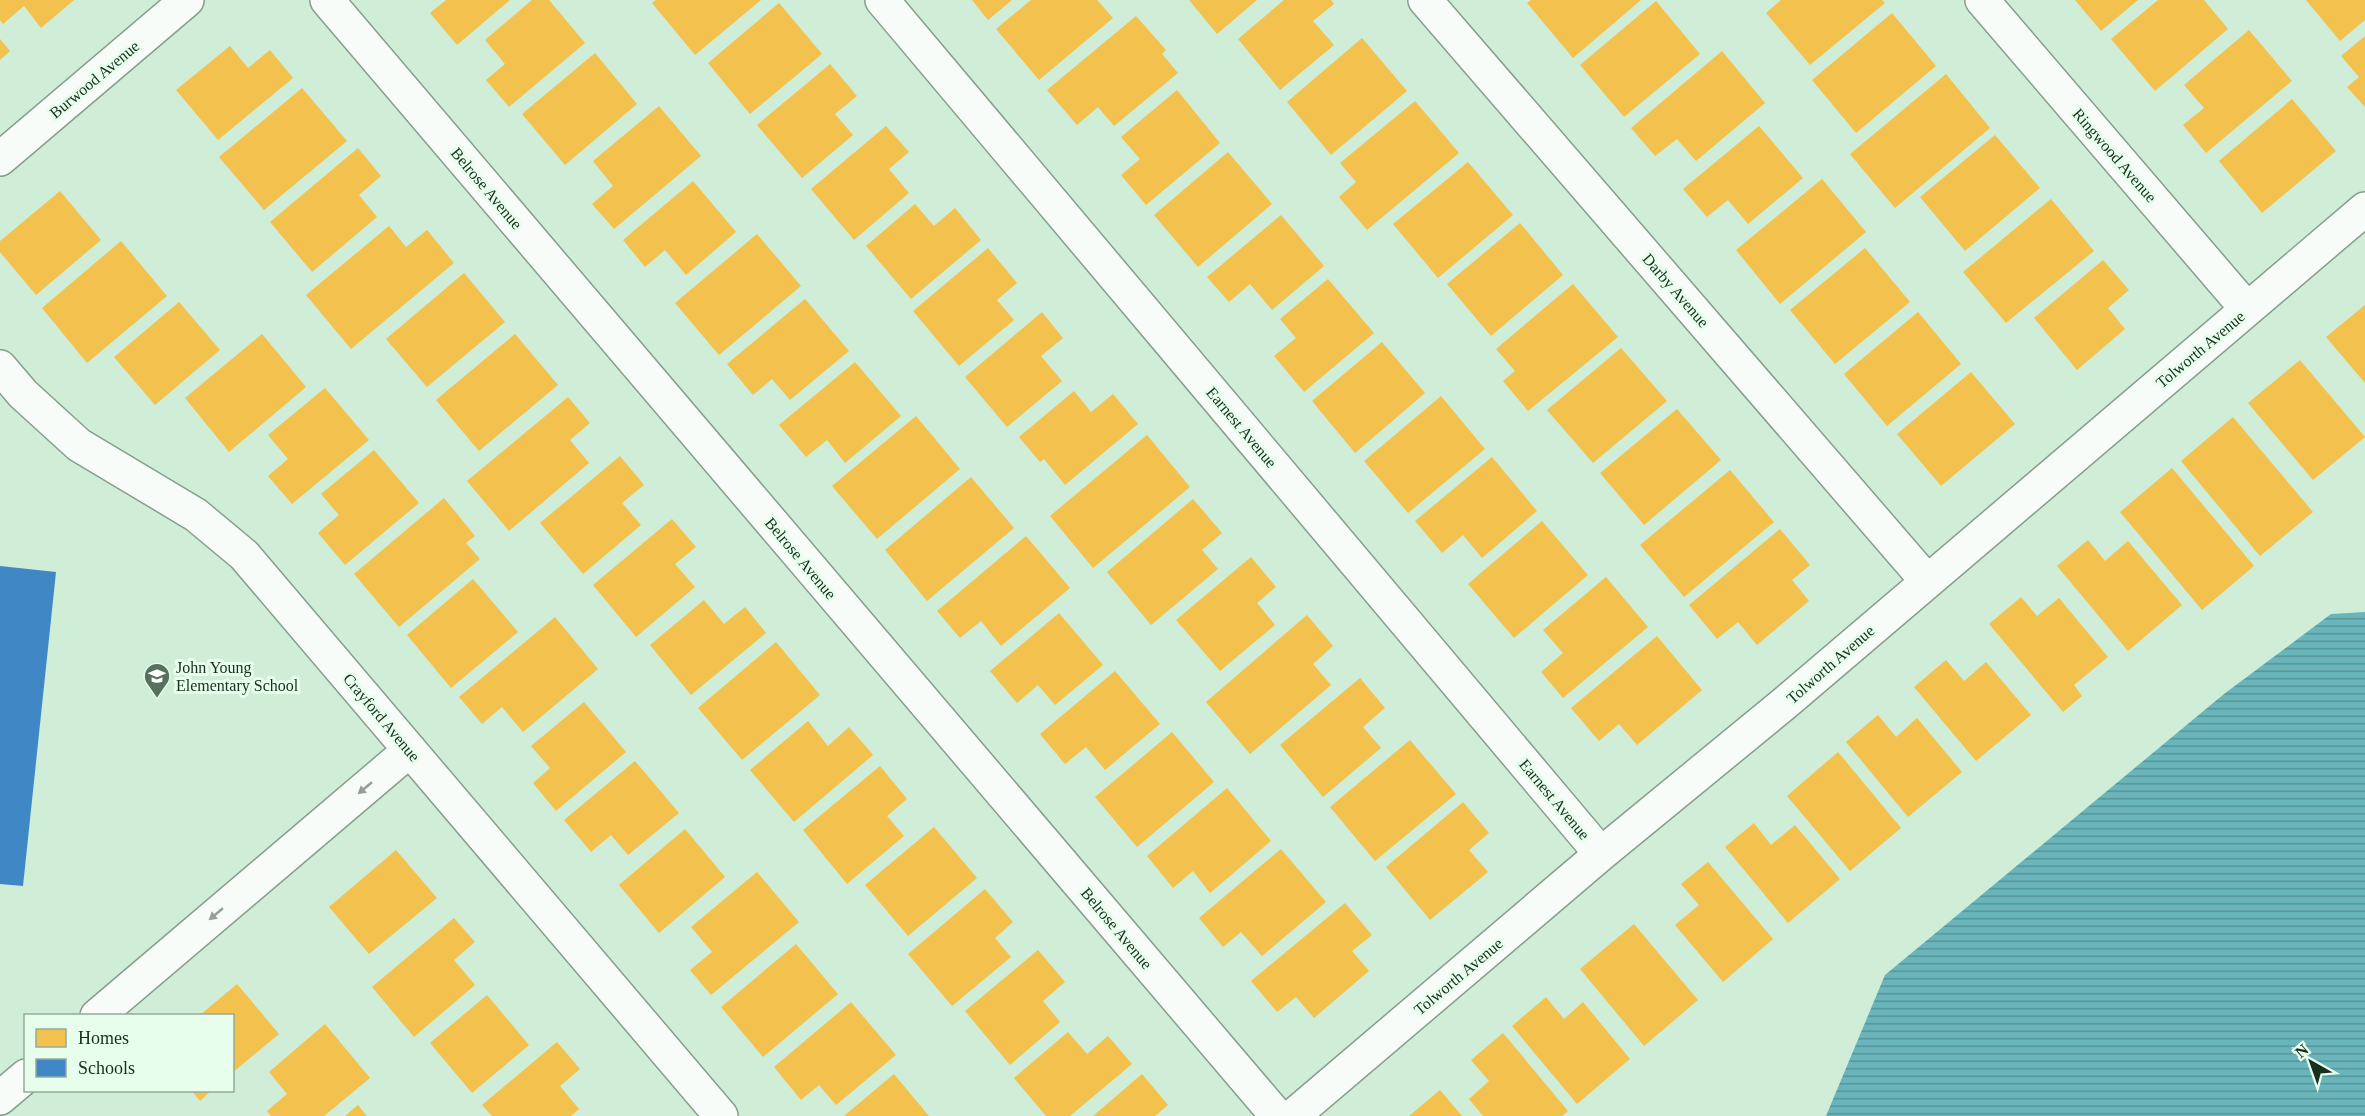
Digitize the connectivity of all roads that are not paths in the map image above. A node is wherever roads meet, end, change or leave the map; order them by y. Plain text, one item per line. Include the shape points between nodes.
1 (187, 0) edge
2 (327, 0) edge
3 (882, 0) edge
4 (1425, 0) edge
5 (1982, 0) edge
6 (0, 159) edge
7 (2365, 209) edge
8 (2247, 309) junction
9 (0, 367) edge
10 (1927, 581) junction
11 (410, 750) junction
12 (1601, 854) junction
13 (99, 1014) edge
14 (24, 1078) edge
15 (0, 1098) edge
16 (721, 1116) edge
17 (1277, 1116) edge
18 (1293, 1116) edge

1 - 6 street, Burwood Avenue
2 - 17 street, Belrose Avenue
3 - 12 street, Earnest Avenue
4 - 10 street, Darby Avenue
5 - 8 street, Ringwood Avenue
7 - 8 street, Tolworth Avenue
8 - 10 street, Tolworth Avenue
9 - 11 street, Crayford Avenue via 23,394 79,445 196,515 244,555
10 - 12 street, Tolworth Avenue
11 -> 13 street
11 - 16 street, Crayford Avenue
12 - 18 street, Tolworth Avenue
14 - 15 street

